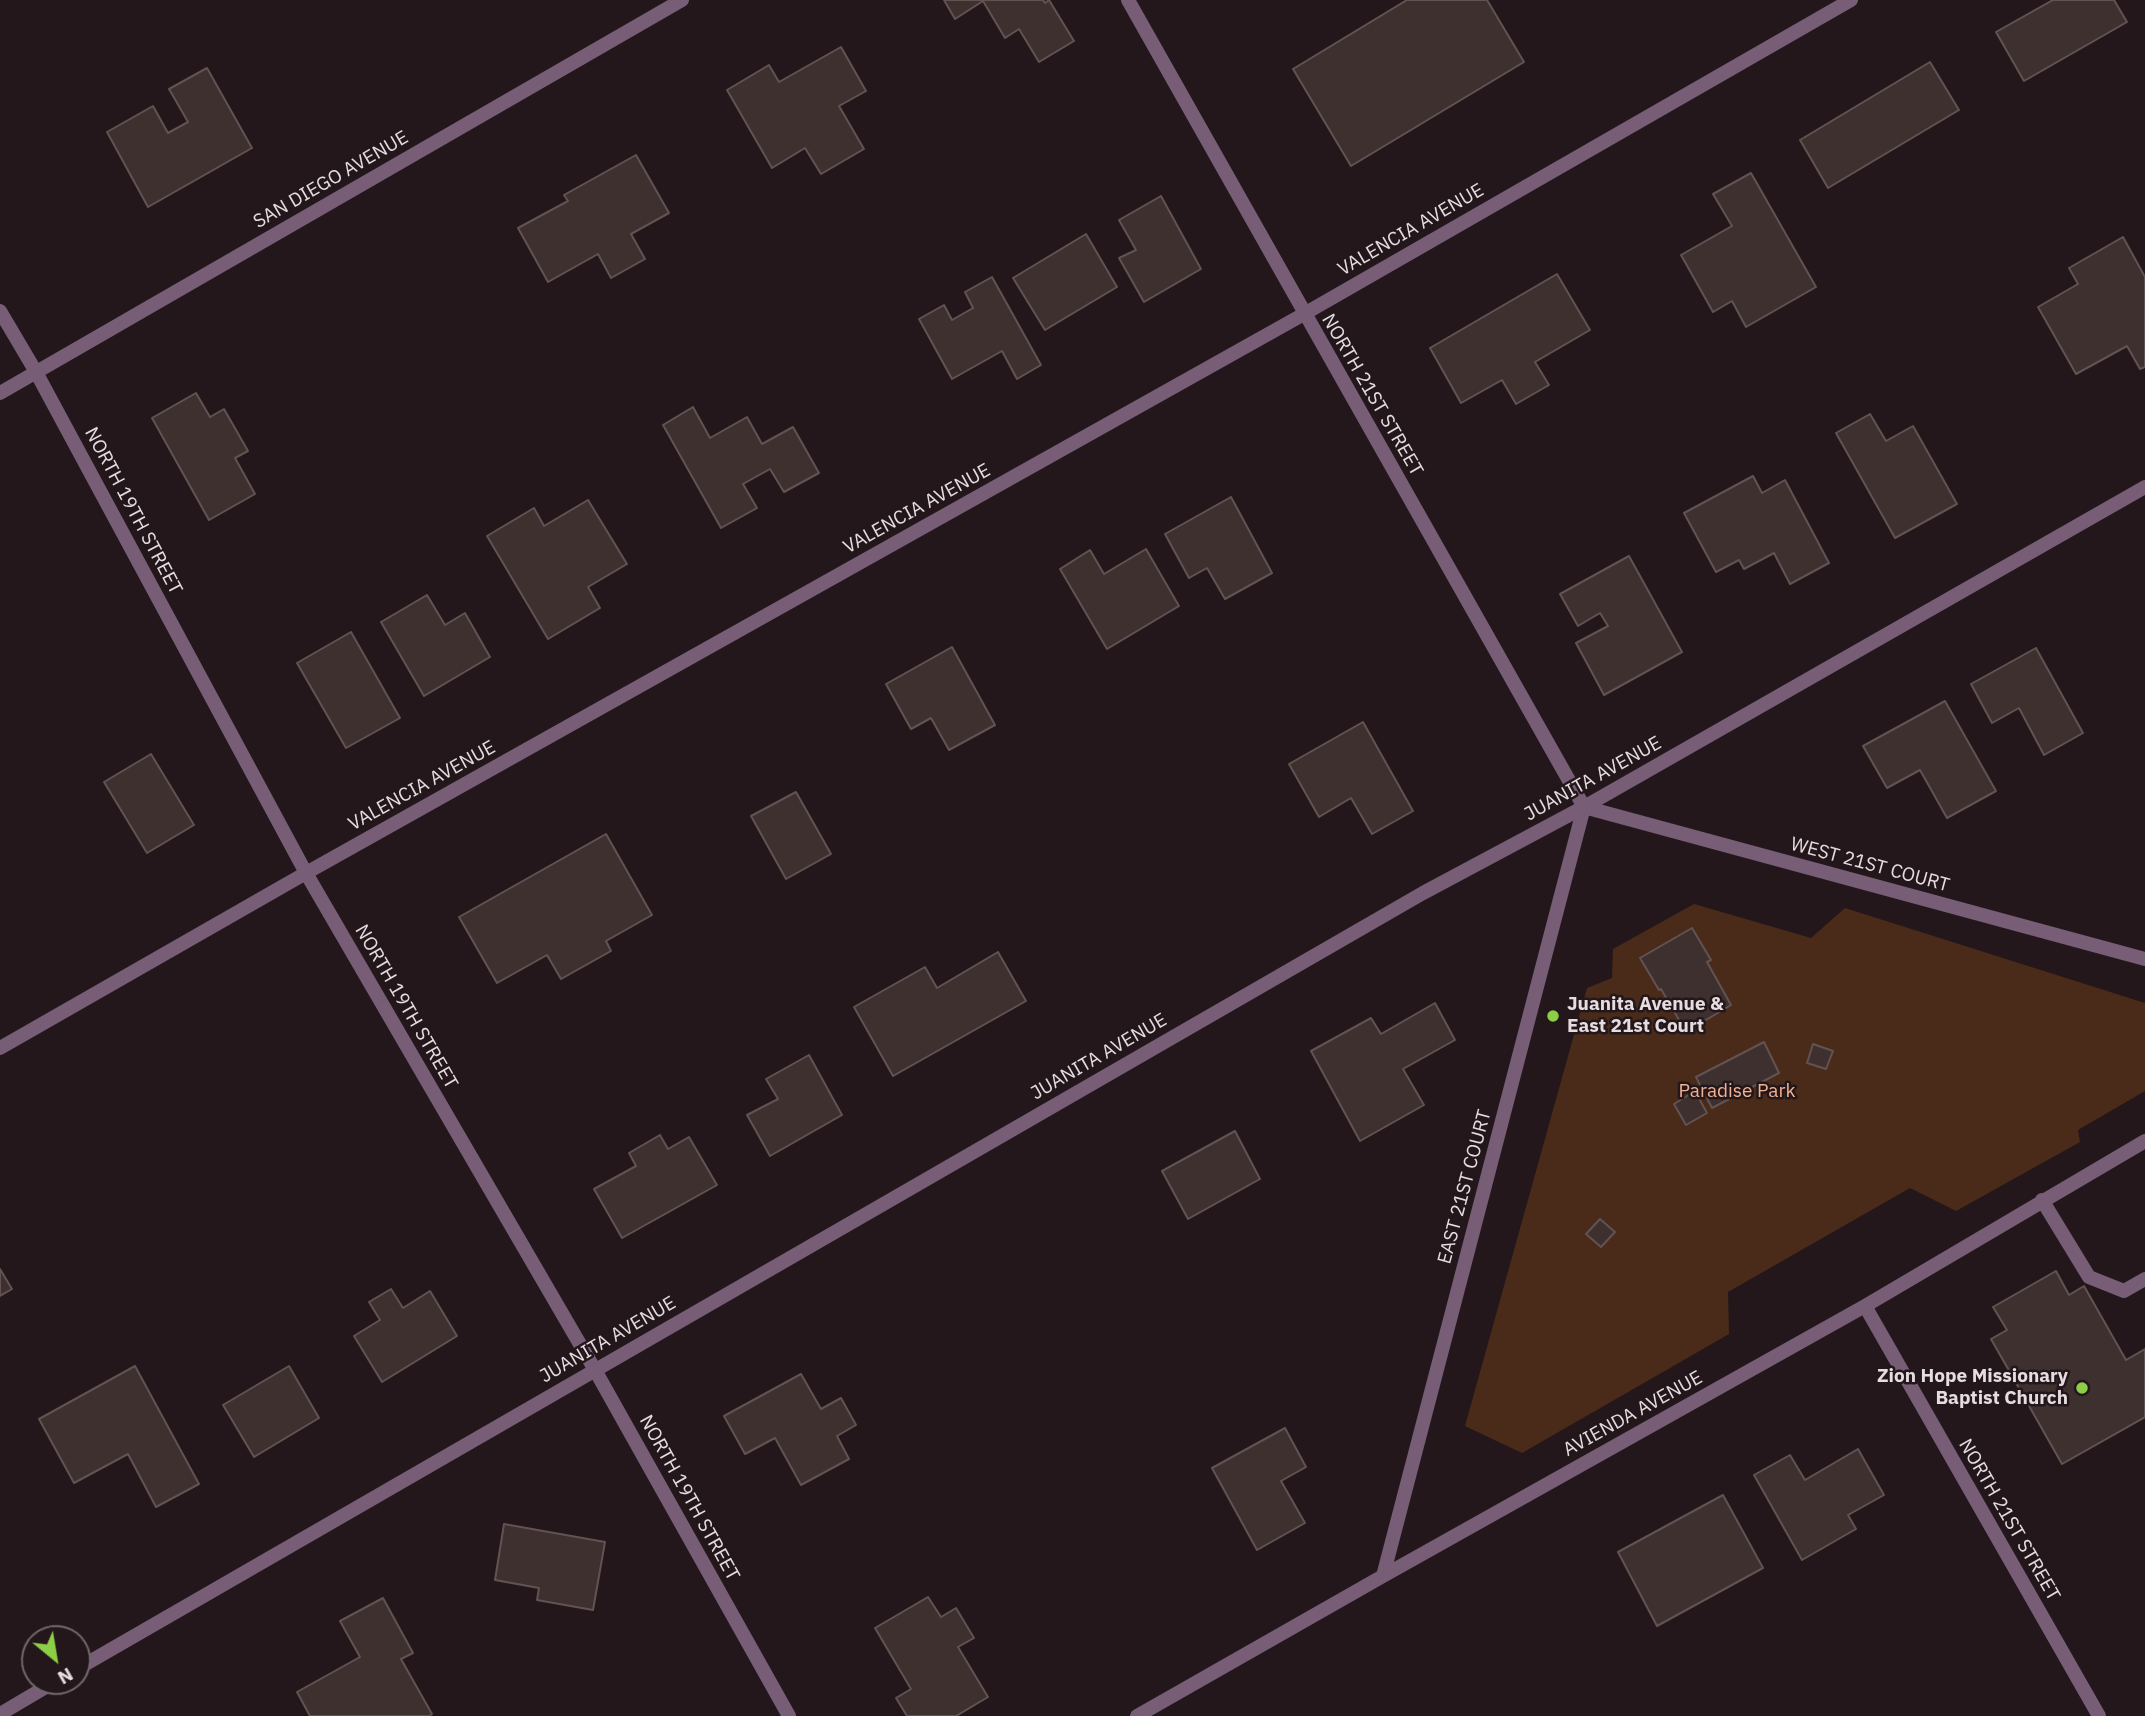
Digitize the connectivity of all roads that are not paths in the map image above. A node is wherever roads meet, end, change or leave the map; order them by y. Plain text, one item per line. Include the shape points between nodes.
1 (682, 0) edge
2 (1128, 0) edge
3 (1851, 0) edge
4 (0, 311) edge
5 (1304, 314) junction
6 (36, 372) junction
7 (0, 393) edge
8 (2145, 487) edge
9 (1584, 807) junction
10 (306, 873) junction
11 (2145, 959) edge
12 (0, 1048) edge
13 (2145, 1141) edge
14 (2042, 1200) junction
15 (2145, 1279) edge
16 (1865, 1306) junction
17 (595, 1370) junction
18 (1382, 1576) junction
19 (91, 1661) edge
20 (32, 1695) edge
21 (0, 1714) edge
22 (789, 1716) edge
23 (1138, 1716) edge
24 (2099, 1716) edge

1 - 6 street, SAN DIEGO AVENUE
2 - 5 street, NORTH 21ST STREET
3 - 5 street, VALENCIA AVENUE
4 - 6 street, NORTH 19TH STREET
5 - 9 street, NORTH 21ST STREET
5 - 10 street, VALENCIA AVENUE
6 - 7 street, SAN DIEGO AVENUE
6 - 10 street, NORTH 19TH STREET
8 - 9 street, JUANITA AVENUE
9 - 11 street, WEST 21ST COURT
9 - 17 street, JUANITA AVENUE via 1410,900
9 - 18 street, EAST 21ST COURT
10 - 12 street, VALENCIA AVENUE
10 - 17 street, NORTH 19TH STREET
13 - 14 street, AVIENDA AVENUE
14 - 15 street via 2089,1277 2124,1291
14 - 16 street, AVIENDA AVENUE
16 - 18 street, AVIENDA AVENUE
16 - 24 street, NORTH 21ST STREET
17 - 19 street, JUANITA AVENUE
17 - 22 street, NORTH 19TH STREET
18 - 23 street, AVIENDA AVENUE
20 - 21 street

